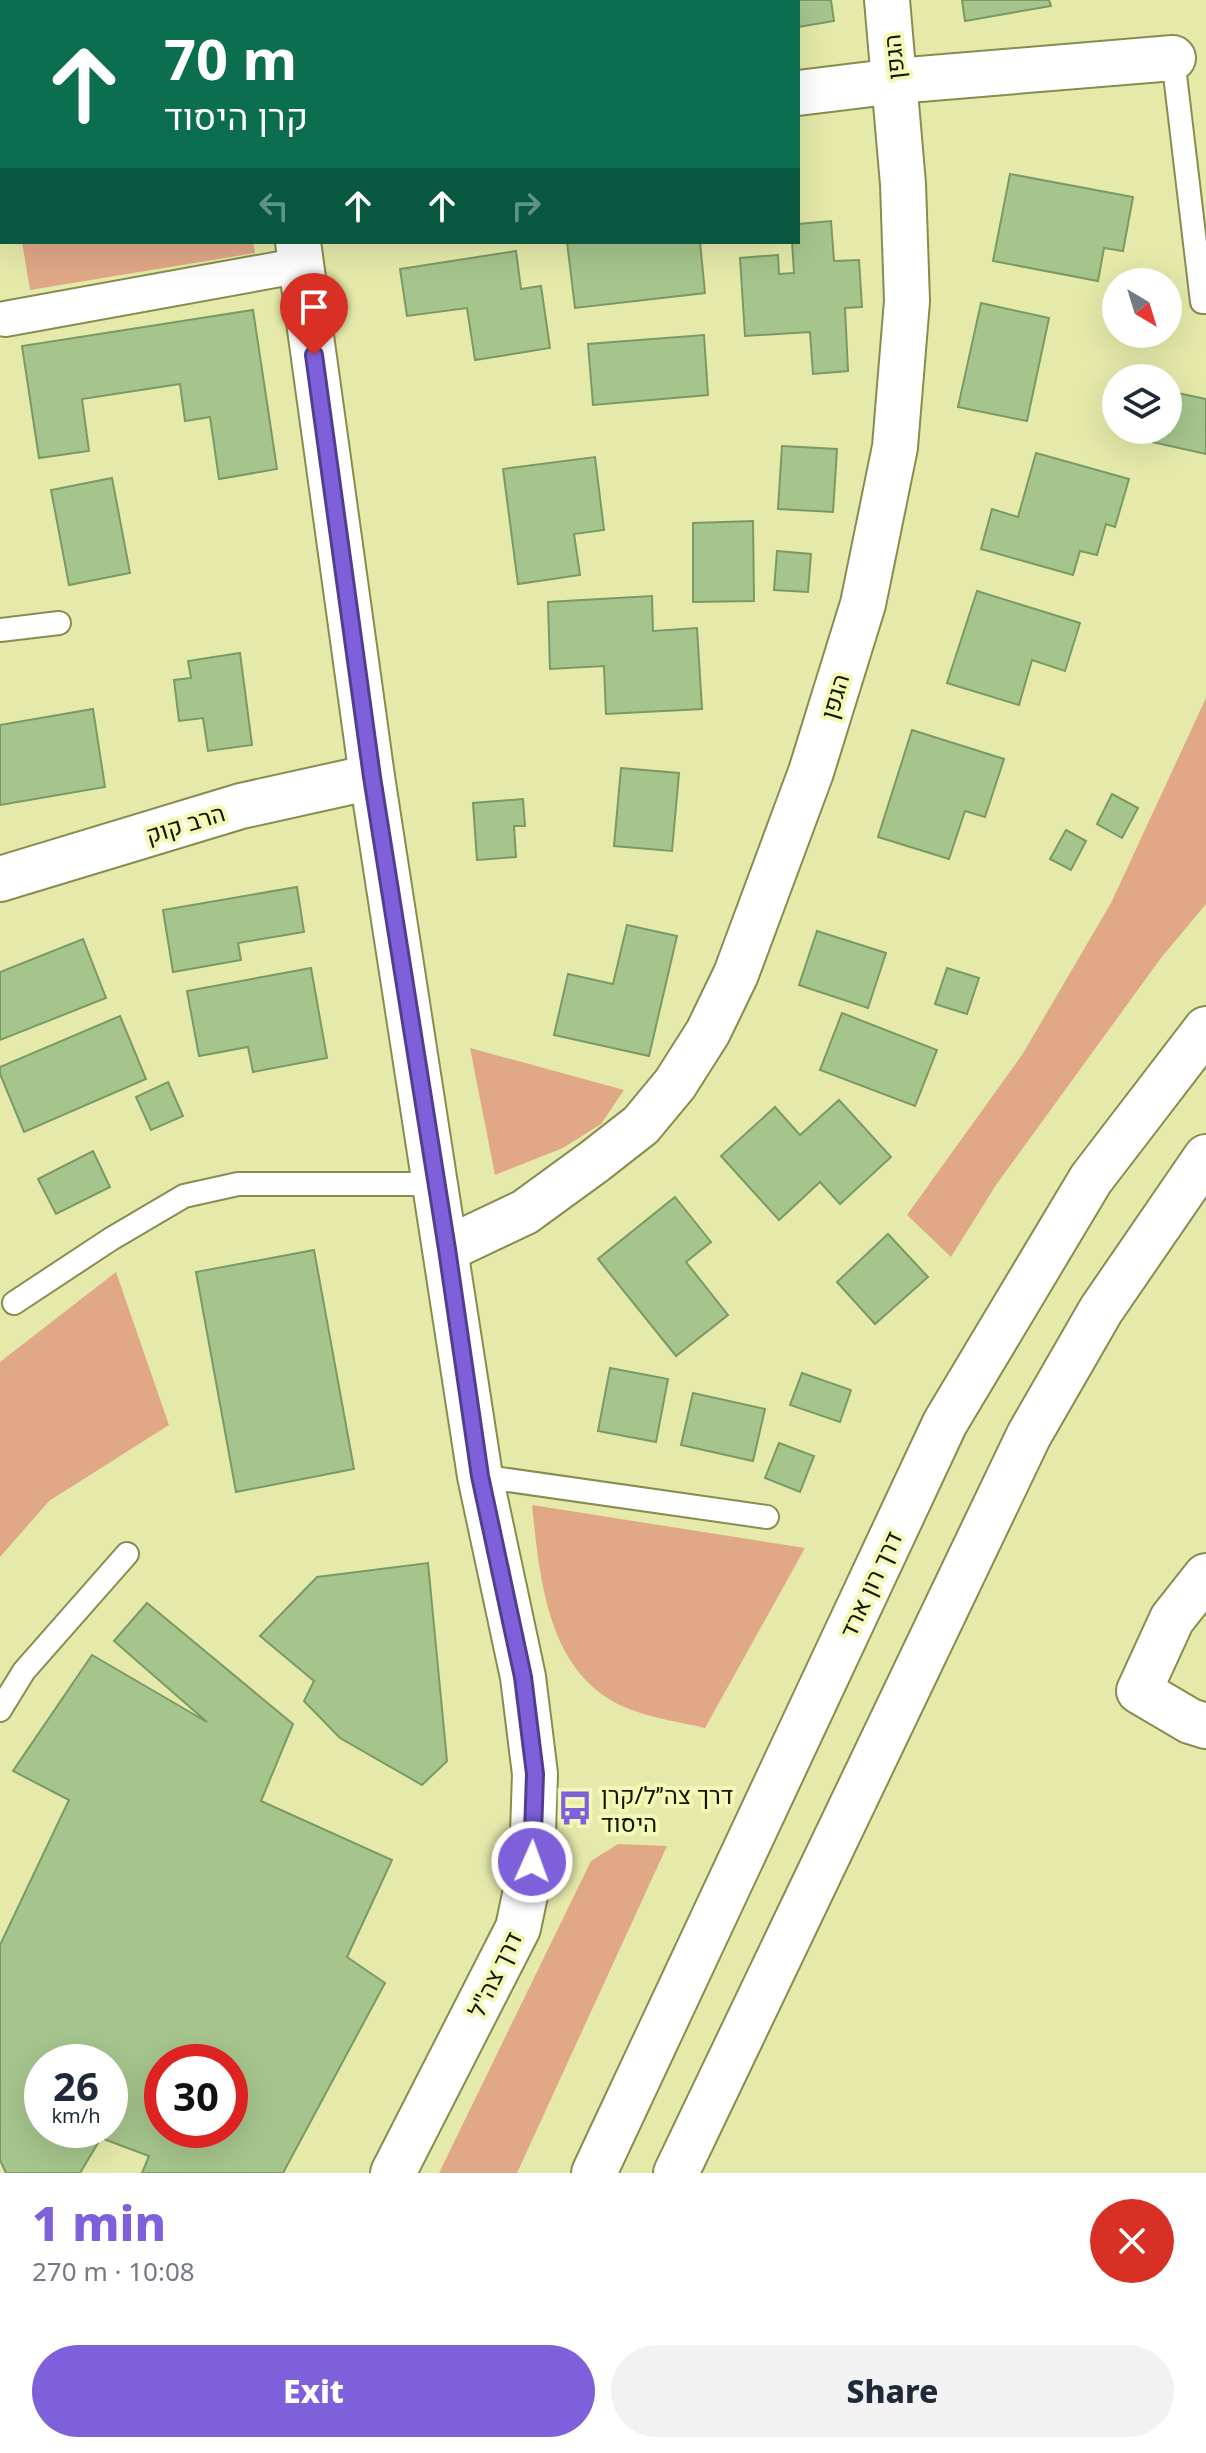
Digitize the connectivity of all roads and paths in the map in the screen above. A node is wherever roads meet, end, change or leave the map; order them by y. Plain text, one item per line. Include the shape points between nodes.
1 (887, 0) edge
2 (1173, 58) joint
3 (896, 81) junction
4 (800, 93) edge
5 (300, 253) edge
6 (1206, 302) edge
7 (5, 319) dead end
8 (59, 623) dead end
9 (0, 630) edge
10 (372, 777) junction
11 (0, 879) edge
12 (1206, 1029) edge
13 (1206, 1157) edge
14 (437, 1184) junction
15 (447, 1249) junction
16 (14, 1303) dead end
17 (480, 1476) junction
18 (767, 1517) dead end
19 (127, 1554) dead end
20 (1206, 1576) edge
21 (0, 1710) edge
22 (1206, 1726) edge
23 (393, 2173) edge
24 (594, 2173) edge
25 (676, 2173) edge

1 - 3 street, הגפן
2 - 3 street
2 - 6 lane
3 - 4 street
3 - 15 street, הגפן via 907,301 895,447 859,618 811,772 736,974 708,1032 641,1125 525,1212
5 - 7 street
5 - 10 street, דרך צה"ל
8 - 9 lane
10 - 11 street, הרב קוק via 241,806
10 - 14 street, דרך צה"ל
12 - 24 street, דרך רון ארד via 1091,1179 945,1423
13 - 25 street via 1101,1310 1029,1435
14 - 15 street, דרך צה"ל
14 - 16 lane via 238,1184 184,1196
15 - 17 street, דרך צה"ל
17 - 18 lane
17 - 23 street, דרך צה"ל via 523,1677 535,1774 532,1862 518,1928
19 - 21 lane via 24,1671
20 - 22 street via 1172,1619 1139,1691

